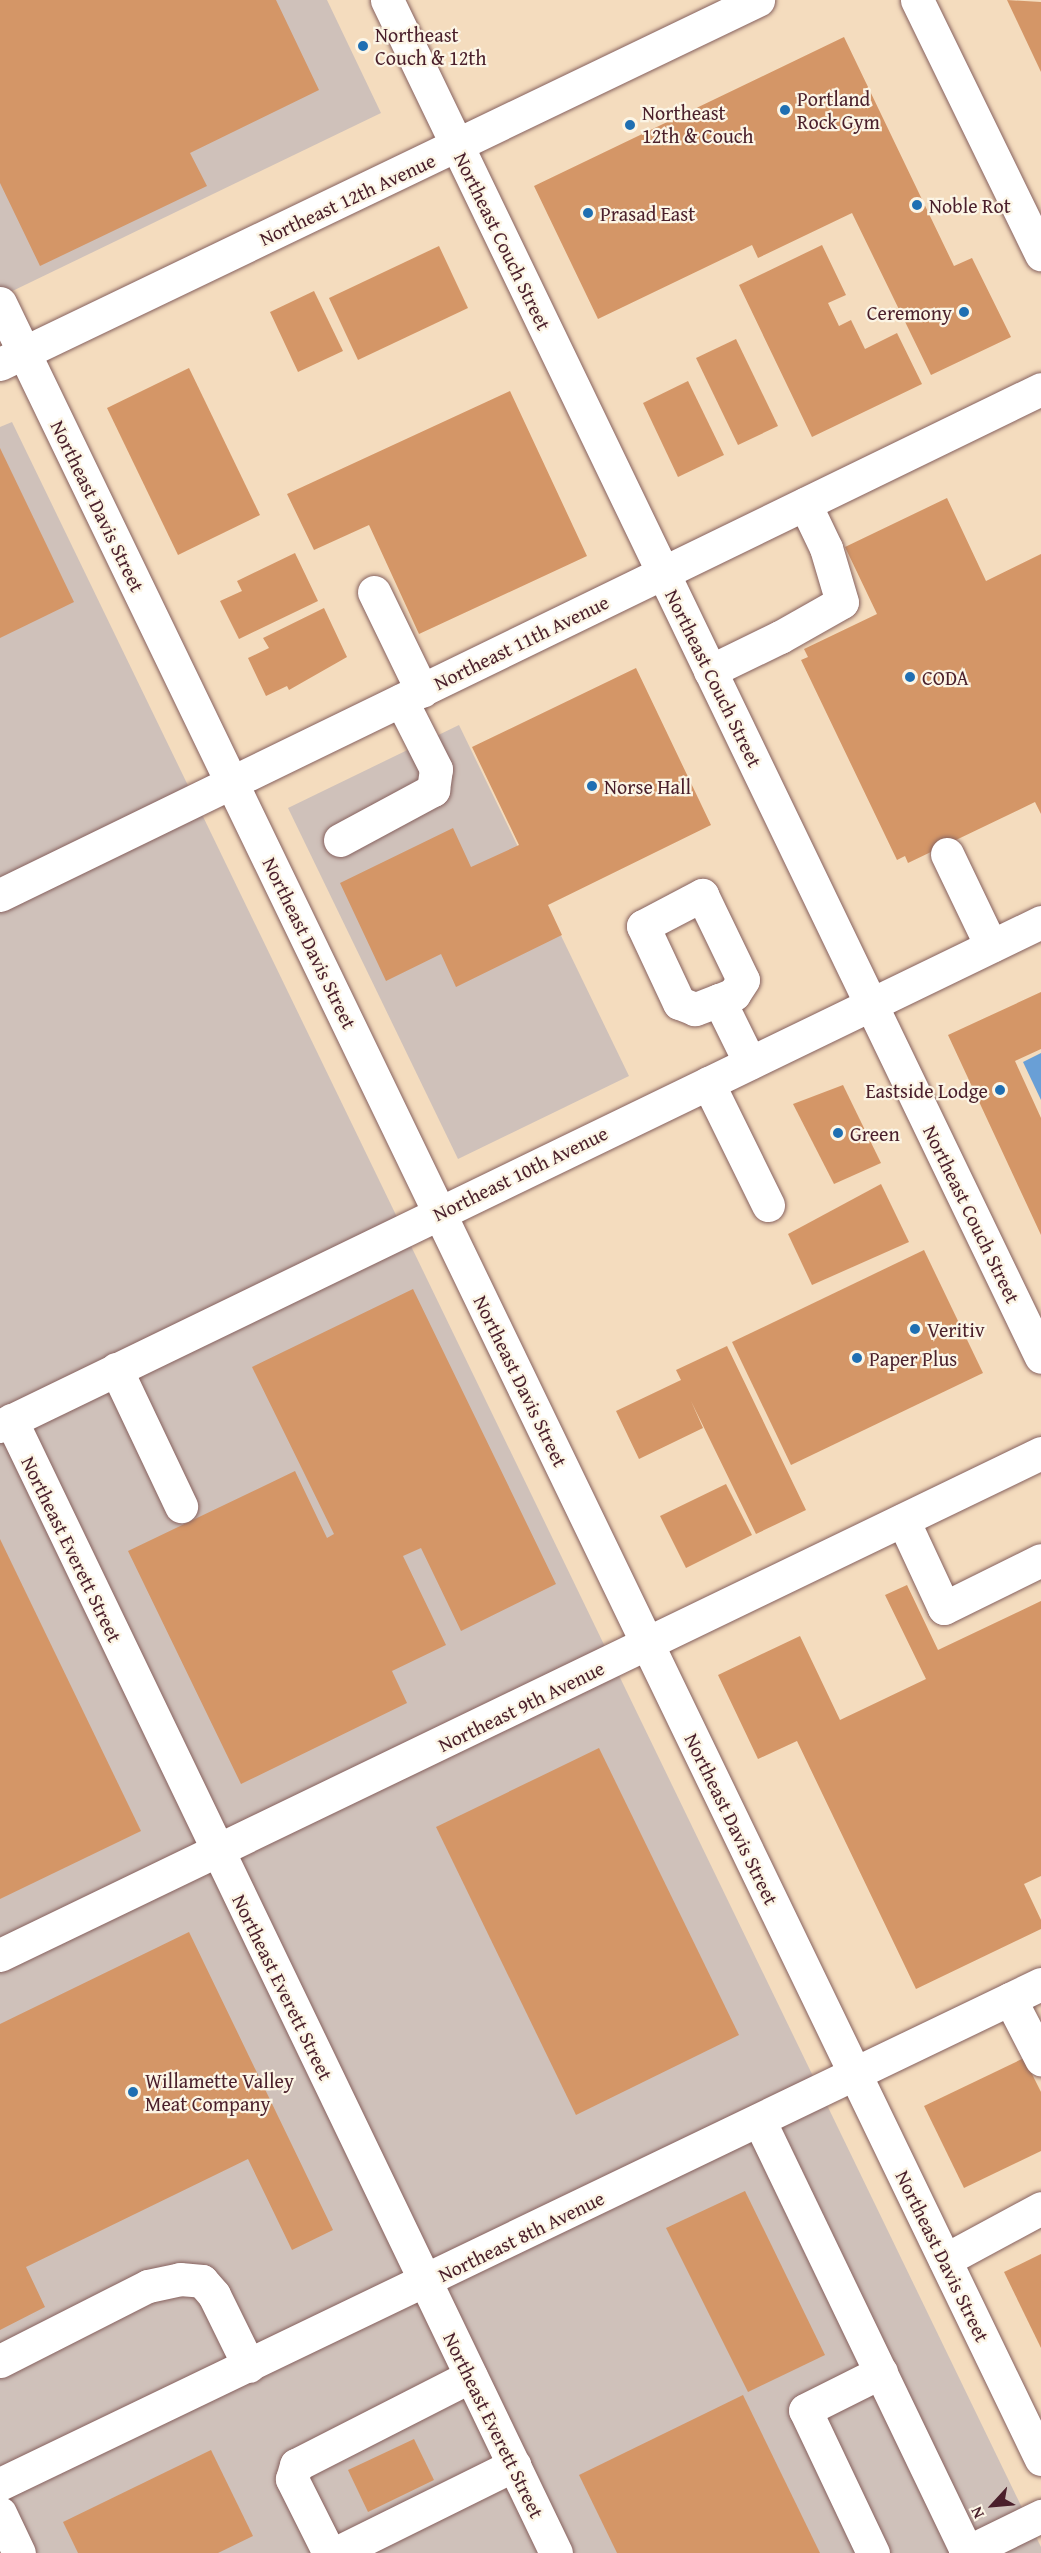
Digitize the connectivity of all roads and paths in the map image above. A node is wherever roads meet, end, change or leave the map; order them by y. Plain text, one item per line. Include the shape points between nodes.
1 (387, 0) edge
2 (758, 0) edge
3 (917, 0) edge
4 (458, 146) junction
5 (1041, 254) edge
6 (0, 303) edge
7 (12, 358) edge
8 (1041, 389) edge
9 (805, 504) junction
10 (663, 573) junction
11 (374, 592) dead end
12 (710, 671) junction
13 (411, 695) junction
14 (232, 783) junction
15 (340, 840) dead end
16 (947, 854) dead end
17 (0, 895) edge
18 (1041, 922) edge
19 (991, 946) junction
20 (719, 1000) dead end
21 (871, 1004) junction
22 (750, 1063) junction
23 (708, 1083) junction
24 (768, 1205) dead end
25 (440, 1212) junction
26 (1041, 1357) edge
27 (116, 1369) junction
28 (5, 1423) edge
29 (1041, 1453) edge
30 (181, 1506) dead end
31 (903, 1521) junction
32 (1041, 1560) edge
33 (648, 1644) junction
34 (218, 1852) junction
35 (0, 1955) edge
36 (1041, 1984) edge
37 (1010, 1999) junction
38 (1041, 2059) edge
39 (855, 2074) junction
40 (759, 2120) junction
41 (1041, 2208) edge
42 (945, 2260) junction
43 (426, 2282) junction
44 (0, 2361) edge
45 (249, 2366) junction
46 (881, 2372) junction
47 (471, 2376) junction
48 (1041, 2459) edge
49 (514, 2465) junction
50 (0, 2484) edge
51 (0, 2513) edge
52 (1041, 2516) edge
53 (552, 2552) edge
54 (19, 2553) edge
55 (328, 2553) edge
56 (336, 2553) edge
57 (873, 2553) edge
58 (966, 2553) edge

1 - 4 street, Northeast Couch Street
2 - 4 street, Northeast 12th Avenue
3 - 5 street
4 - 7 street, Northeast 12th Avenue
4 - 10 street, Northeast Couch Street
6 - 7 street, Northeast Davis Street
7 - 14 street, Northeast Davis Street
8 - 9 street, Northeast 11th Avenue
9 - 10 street, Northeast 11th Avenue
9 - 12 street via 826,548 842,602 780,638
10 - 12 street, Northeast Couch Street
10 - 13 street, Northeast 11th Avenue
11 - 13 street
12 - 21 street, Northeast Couch Street
13 - 14 street, Northeast 11th Avenue
13 - 15 street via 436,769 433,790
14 - 17 street, Northeast 11th Avenue
14 - 25 street, Northeast Davis Street
16 - 19 street
18 - 19 street, Northeast 10th Avenue
19 - 21 street, Northeast 10th Avenue
20 - 22 street
21 - 22 street, Northeast 10th Avenue
21 - 26 street, Northeast Couch Street
22 - 23 street, Northeast 10th Avenue
23 - 24 street
23 - 25 street, Northeast 10th Avenue
25 - 27 street, Northeast 10th Avenue
25 - 33 street, Northeast Davis Street
27 - 28 street, Northeast 10th Avenue
27 - 30 street
28 - 34 street, Northeast Everett Street
29 - 31 street, Northeast 9th Avenue
31 - 32 street via 944,1608
31 - 33 street, Northeast 9th Avenue
33 - 34 street, Northeast 9th Avenue
33 - 39 street, Northeast Davis Street
34 - 35 street, Northeast 9th Avenue
34 - 43 street, Northeast Everett Street
36 - 37 street, Northeast 8th Avenue
37 - 38 street
37 - 39 street, Northeast 8th Avenue
39 - 40 street, Northeast 8th Avenue
39 - 42 street, Northeast Davis Street
40 - 43 street, Northeast 8th Avenue
40 - 46 street
41 - 42 street
42 - 48 street, Northeast Davis Street
43 - 45 street, Northeast 8th Avenue
43 - 47 street, Northeast Everett Street
44 - 45 street via 148,2286 180,2279 202,2281 214,2295
45 - 50 street, Northeast 8th Avenue
46 - 57 street via 805,2410
46 - 58 street
47 - 49 street, Northeast Everett Street
47 - 55 street via 296,2465 292,2479
49 - 53 street, Northeast Everett Street
49 - 56 street
51 - 54 street
52 - 58 street

